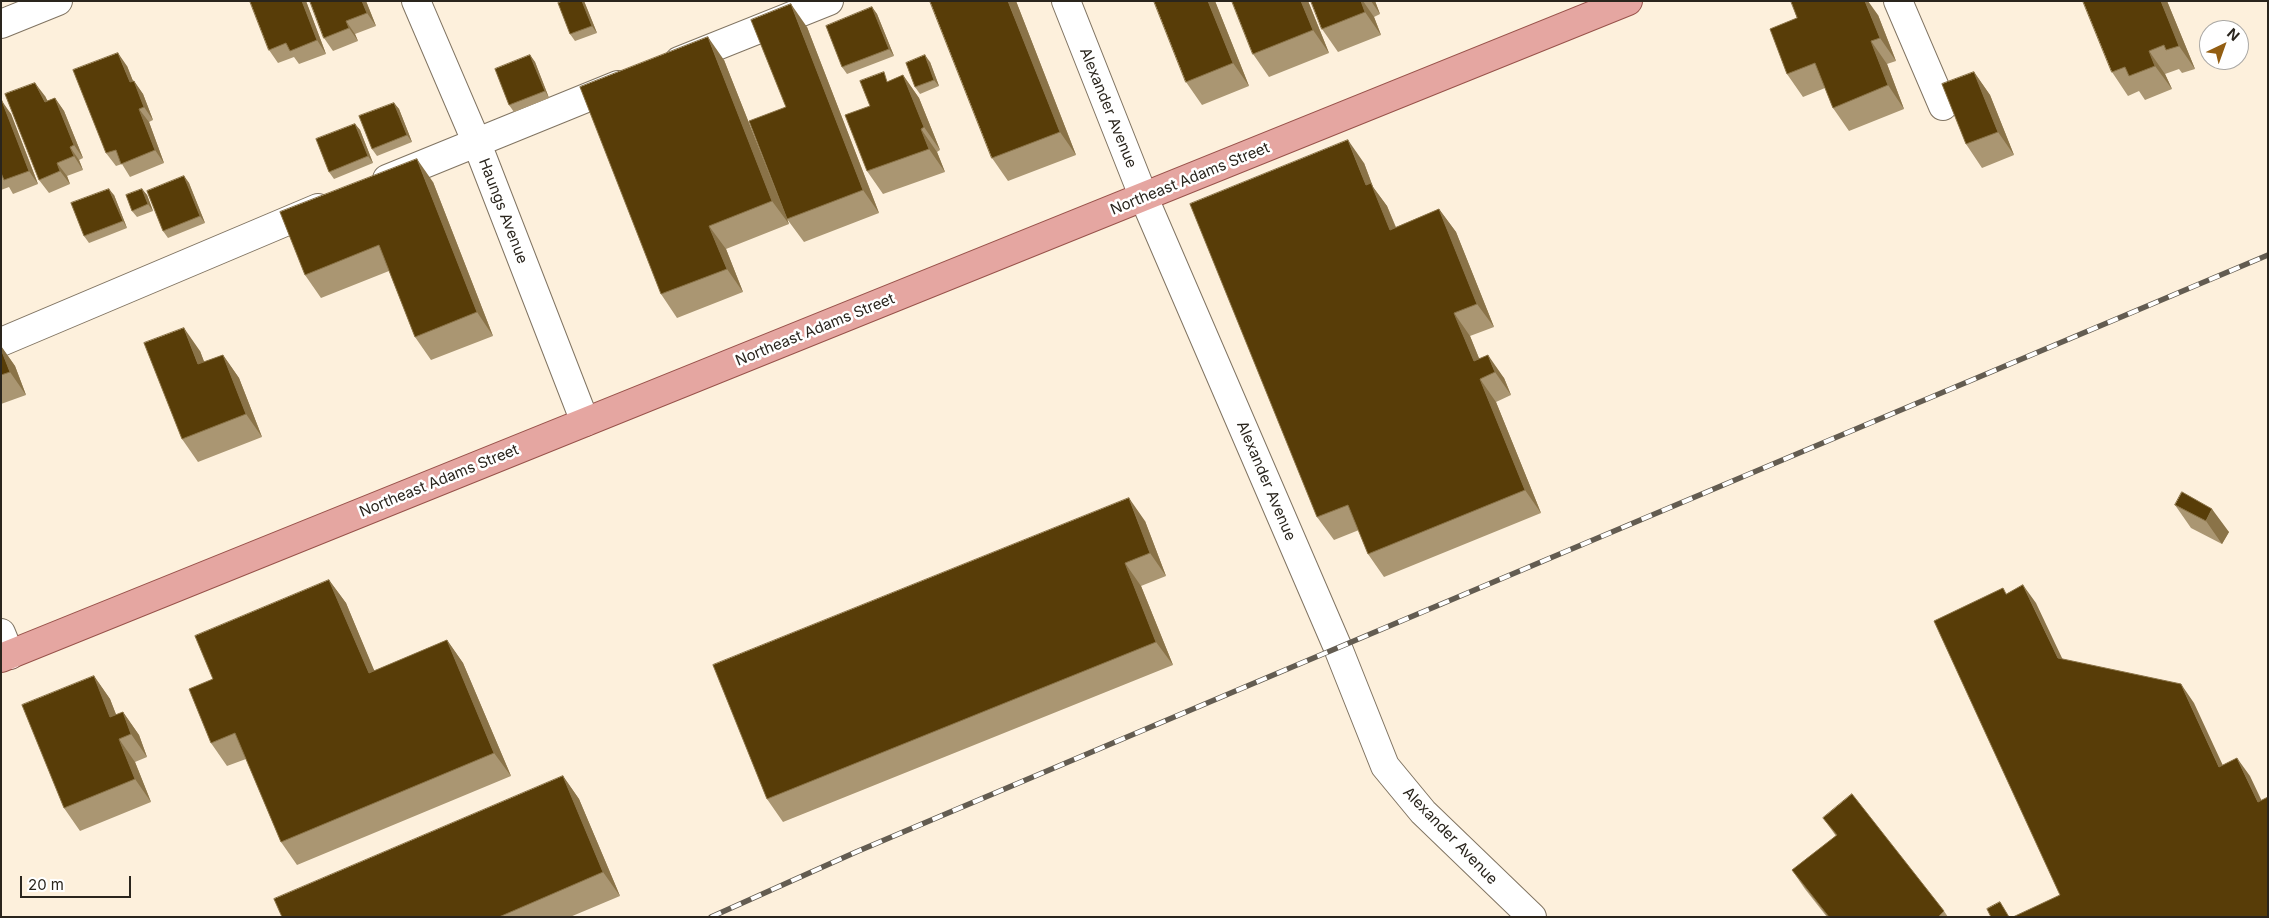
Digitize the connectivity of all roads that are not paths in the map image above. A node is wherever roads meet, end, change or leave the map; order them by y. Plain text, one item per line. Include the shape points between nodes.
1 (58, 1) edge
2 (416, 1) edge
3 (829, 1) edge
4 (1066, 1) edge
5 (1628, 1) edge
6 (1898, 1) edge
7 (1, 24) edge
8 (1943, 106) edge
9 (476, 141) junction
10 (367, 188) edge
11 (1144, 198) junction
12 (339, 199) edge
13 (1, 342) edge
14 (585, 422) junction
15 (4, 649) edge
16 (1532, 917) edge

1 - 7 street
2 - 9 street, Haungs Avenue
3 - 9 street
4 - 11 street, Alexander Avenue
5 - 11 main road, Northeast Adams Street
6 - 8 street
9 - 10 street
9 - 14 street, Haungs Avenue
11 - 14 main road, Northeast Adams Street
11 - 16 street, Alexander Avenue via 1338,648 1385,766 1423,812
12 - 13 street
14 - 15 main road, Northeast Adams Street

